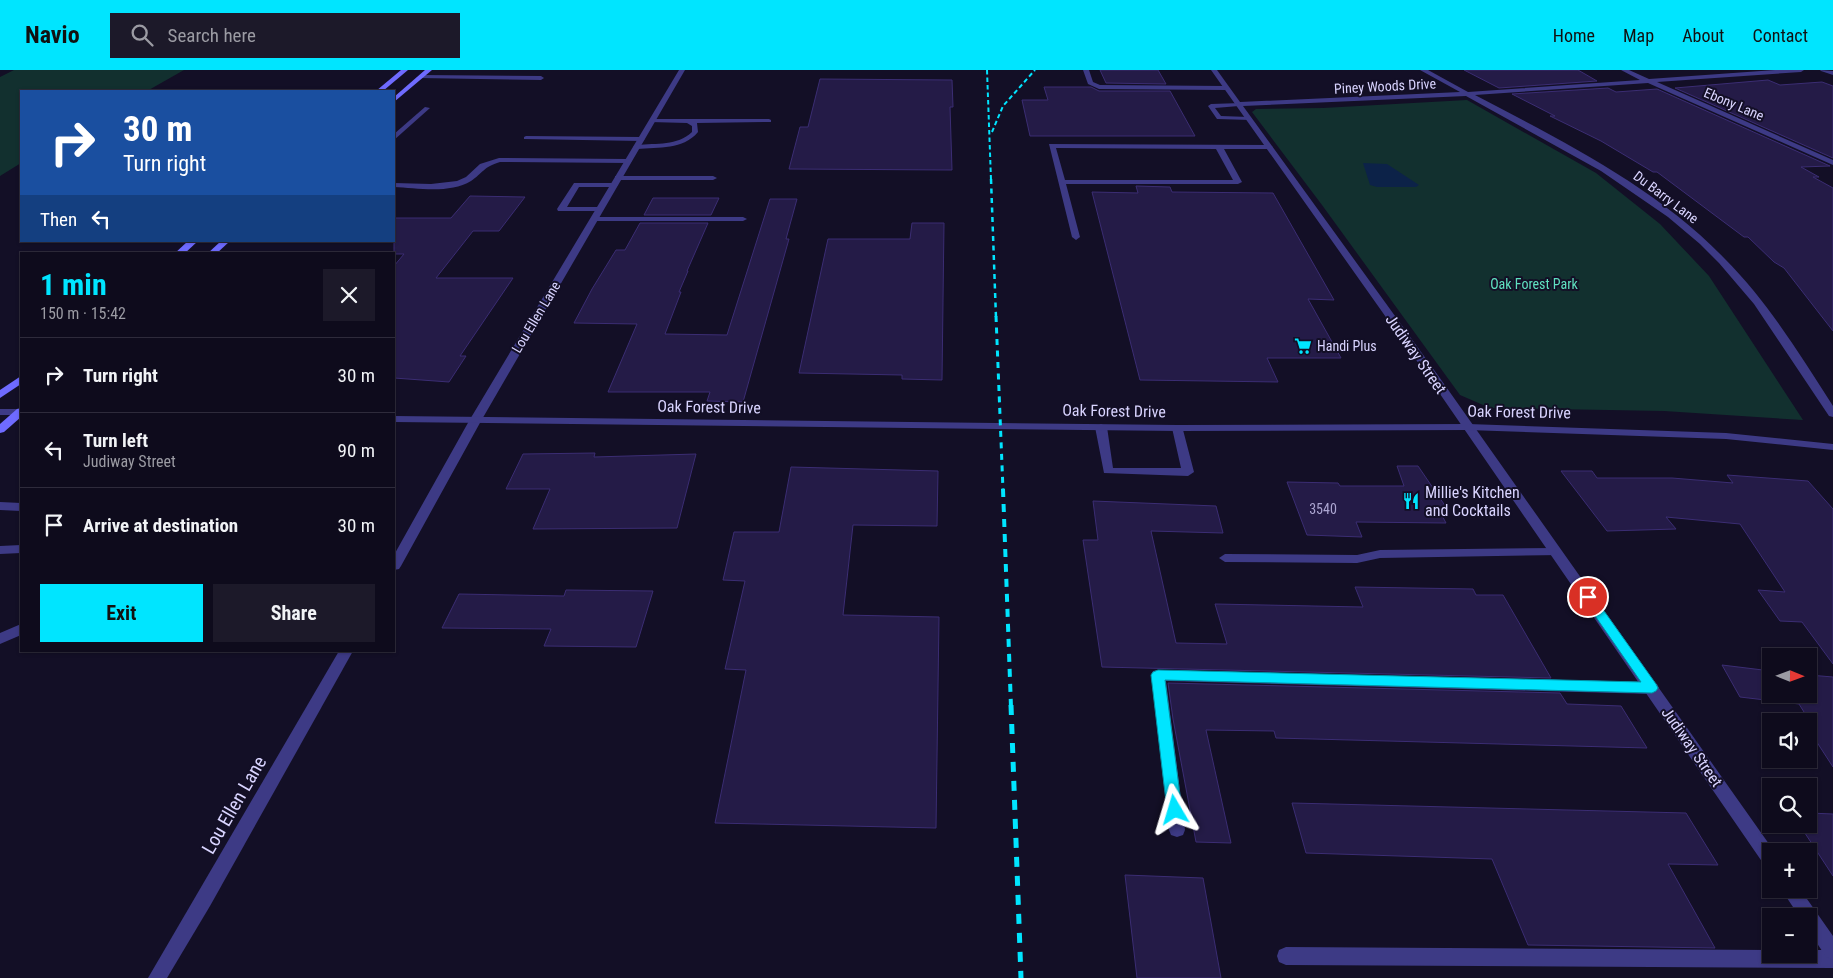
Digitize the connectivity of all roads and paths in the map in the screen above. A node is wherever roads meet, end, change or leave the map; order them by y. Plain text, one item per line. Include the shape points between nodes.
1 (405, 70) edge
2 (429, 70) edge
3 (682, 70) edge
4 (1086, 70) edge
5 (1214, 70) edge
6 (1423, 70) edge
7 (1624, 70) edge
8 (1800, 70) edge
9 (1823, 70) edge
10 (1833, 73) edge
11 (421, 77) junction
12 (541, 78) dead end
13 (1651, 82) junction
14 (1226, 88) junction
15 (381, 90) edge
16 (1467, 94) junction
17 (395, 99) edge
18 (1239, 104) junction
19 (428, 108) dead end
20 (1249, 119) junction
21 (652, 121) junction
22 (688, 121) junction
23 (769, 122) dead end
24 (397, 132) edge
25 (526, 138) dead end
26 (639, 143) junction
27 (1219, 147) junction
28 (1269, 147) junction
29 (628, 161) junction
30 (1833, 162) edge
31 (713, 178) dead end
32 (616, 182) junction
33 (1062, 182) junction
34 (395, 185) edge
35 (600, 209) junction
36 (594, 219) junction
37 (743, 219) dead end
38 (1076, 237) dead end
39 (193, 242) edge
40 (225, 242) edge
41 (180, 252) edge
42 (213, 252) edge
43 (20, 380) edge
44 (0, 395) edge
45 (0, 412) edge
46 (20, 412) edge
47 (20, 413) edge
48 (1833, 414) edge
49 (395, 419) edge
50 (475, 421) junction
51 (1101, 427) junction
52 (1468, 427) junction
53 (1178, 428) junction
54 (0, 430) edge
55 (1833, 446) edge
56 (0, 506) edge
57 (20, 506) edge
58 (20, 549) edge
59 (0, 550) edge
60 (1556, 552) junction
61 (1225, 558) dead end
62 (395, 564) edge
63 (20, 629) edge
64 (0, 639) edge
65 (345, 652) edge
66 (1652, 688) junction
67 (1177, 830) dead end
68 (1762, 848) edge
69 (1796, 898) edge
70 (1833, 950) edge
71 (1286, 956) dead end
72 (1833, 960) edge
73 (157, 978) edge

1 - 15 main road
2 - 11 main road
3 - 21 street, Lou Ellen Lane
4 - 14 street via 1090,83 1099,87
5 - 14 street, Judiway Street
6 - 16 street, Du Barry Lane
7 - 13 street, Ebony Lane
8 - 13 street, Piney Woods Drive
9 - 10 street
11 - 12 street
11 - 17 main road
13 - 16 street, Piney Woods Drive
13 - 30 street, Ebony Lane
14 - 18 street, Judiway Street
16 - 18 street, Piney Woods Drive
16 - 48 street, Du Barry Lane via 1613,174 1704,243 1786,342
18 - 20 street, Judiway Street
18 - 20 street, Piney Woods Drive via 1210,106 1219,118
19 - 24 street
20 - 28 street, Judiway Street
21 - 22 street
21 - 26 street, Lou Ellen Lane
22 - 23 street
22 - 26 street via 695,125 695,132 686,141 676,144
25 - 26 street
26 - 29 street, Lou Ellen Lane
27 - 28 street
27 - 33 street via 1052,146
27 - 33 street via 1238,182
28 - 52 street, Judiway Street
29 - 32 street, Lou Ellen Lane
29 - 34 street via 499,160 480,167 468,179 458,183
31 - 32 street
32 - 35 street, Lou Ellen Lane
32 - 35 street via 579,181 561,209
33 - 38 street
35 - 36 street, Lou Ellen Lane
36 - 37 street
36 - 50 street, Lou Ellen Lane
39 - 41 main road
40 - 42 main road
43 - 44 main road
45 - 46 street
47 - 54 main road
49 - 50 street, Oak Forest Drive
50 - 51 street, Oak Forest Drive
50 - 62 street, Lou Ellen Lane
51 - 53 street, Oak Forest Drive
51 - 53 street via 1108,471 1188,472
52 - 53 street, Oak Forest Drive
52 - 55 street, Oak Forest Drive via 1726,436
52 - 60 street, Judiway Street
56 - 57 street
58 - 59 street
60 - 61 street via 1380,554 1357,559
60 - 66 street, Judiway Street
63 - 64 street
65 - 73 street, Lou Ellen Lane
66 - 67 street via 1158,675
66 - 68 street, Judiway Street
69 - 70 street
71 - 72 street

